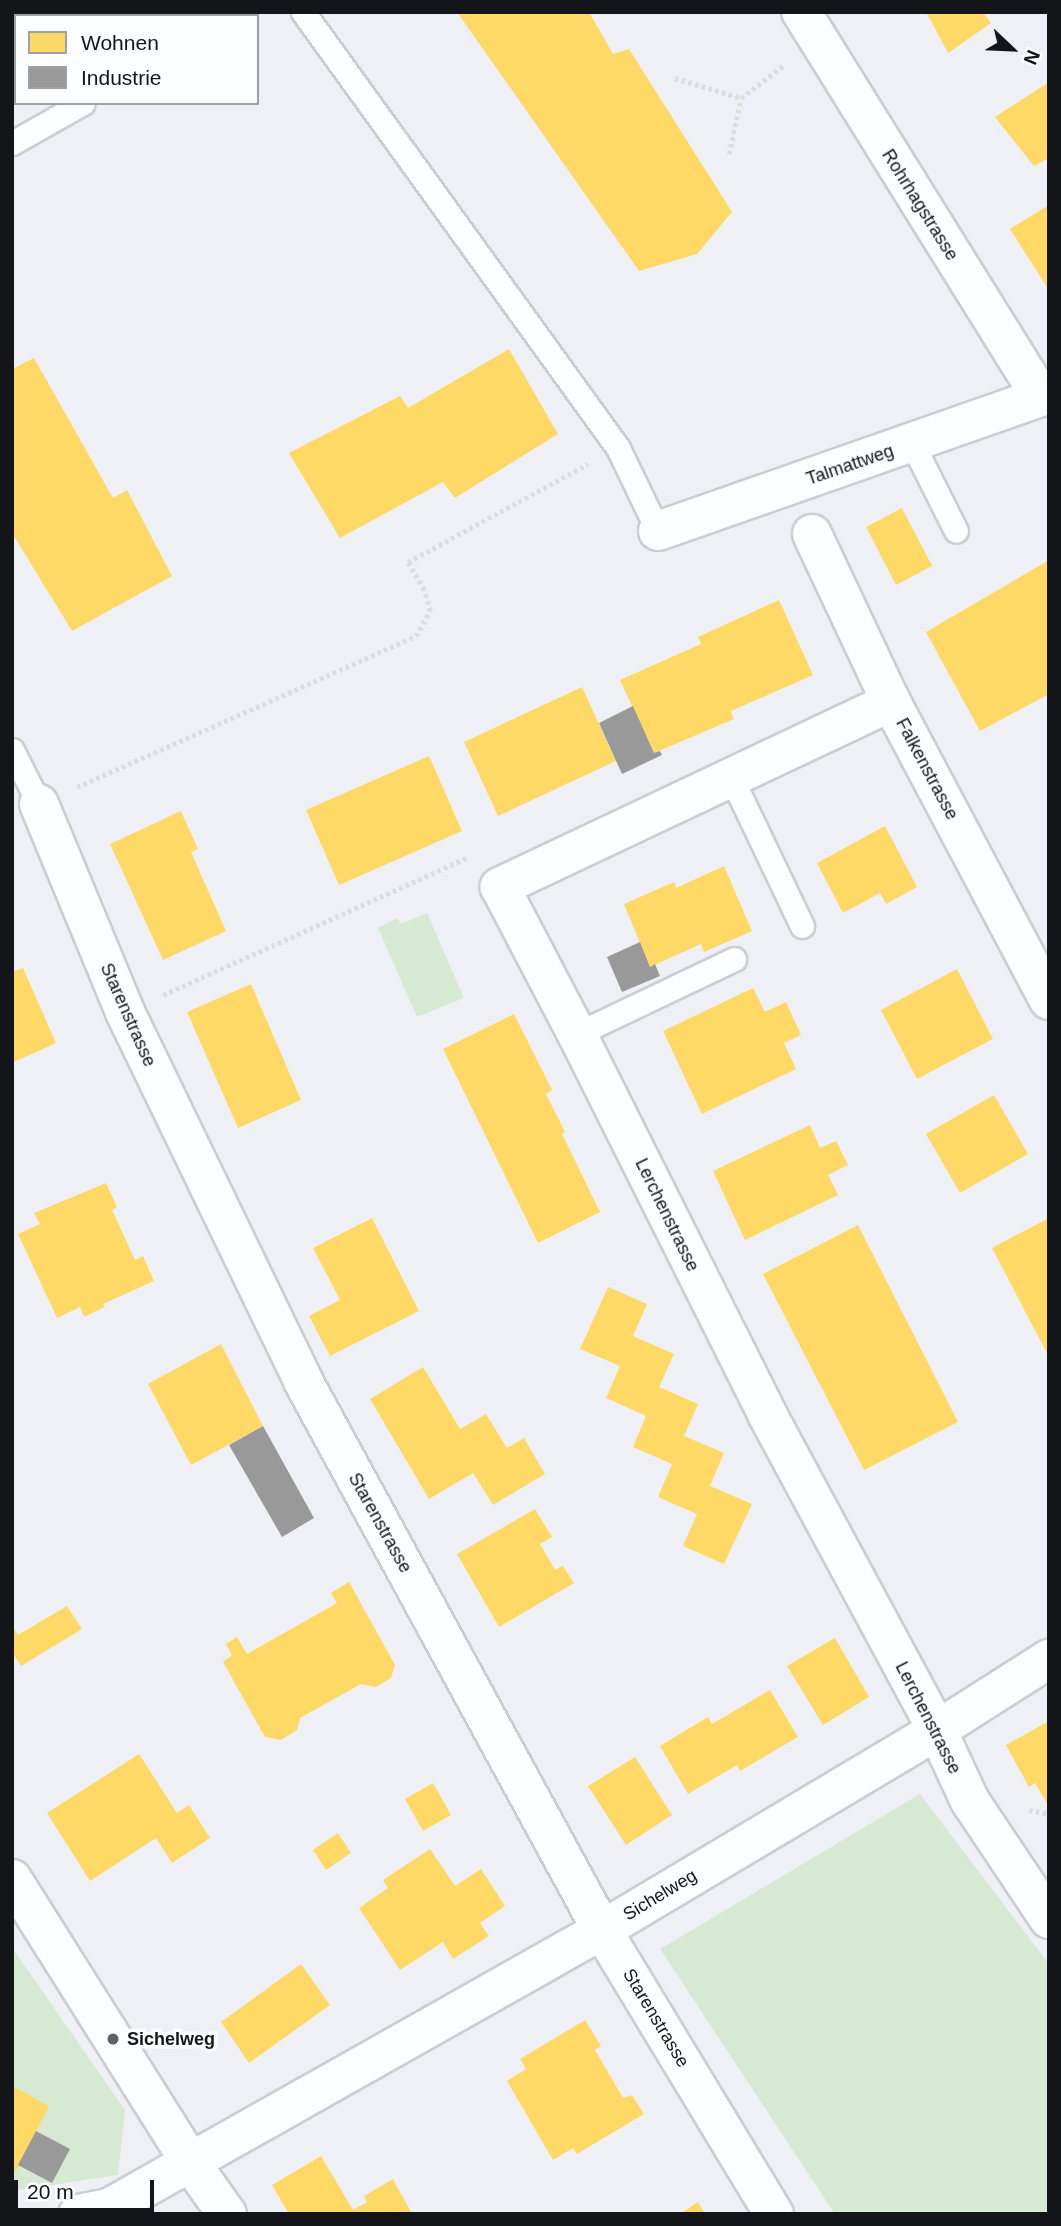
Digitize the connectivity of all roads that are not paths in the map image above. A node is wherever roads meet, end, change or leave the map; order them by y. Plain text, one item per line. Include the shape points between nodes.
1 (303, 12) edge
2 (809, 26) edge
3 (79, 105) edge
4 (12, 143) edge
5 (1041, 397) joint
6 (912, 443) junction
7 (659, 531) joint
8 (956, 531) dead end
9 (812, 534) dead end
10 (891, 702) junction
11 (12, 750) edge
12 (731, 777) junction
13 (39, 804) joint
14 (802, 926) dead end
15 (734, 959) dead end
16 (1049, 1000) edge
17 (578, 1034) junction
18 (1049, 1659) edge
19 (937, 1730) junction
20 (12, 1879) edge
21 (1049, 1919) edge
22 (602, 1930) junction
23 (190, 2162) junction
24 (78, 2214) edge
25 (227, 2214) edge
26 (774, 2214) edge

1 - 7 lane via 618,448
2 - 5 street, Rohrhagstrasse
3 - 4 lane
5 - 6 street, Talmattweg
6 - 7 street, Talmattweg
6 - 8 lane
9 - 10 street, Falkenstrasse
10 - 12 street
10 - 16 street, Falkenstrasse
11 - 13 lane
12 - 14 lane
12 - 17 street, Lerchenstrasse via 500,887
13 - 22 street, Starenstrasse via 125,1012 303,1381
15 - 17 lane
17 - 19 street, Lerchenstrasse via 767,1415
18 - 19 street, Sichelweg
19 - 21 street, Lerchenstrasse via 970,1801
19 - 22 street, Sichelweg
20 - 23 street
22 - 23 street, Sichelweg
22 - 26 street, Starenstrasse
23 - 24 street, Sichelweg via 109,2208
23 - 25 street

